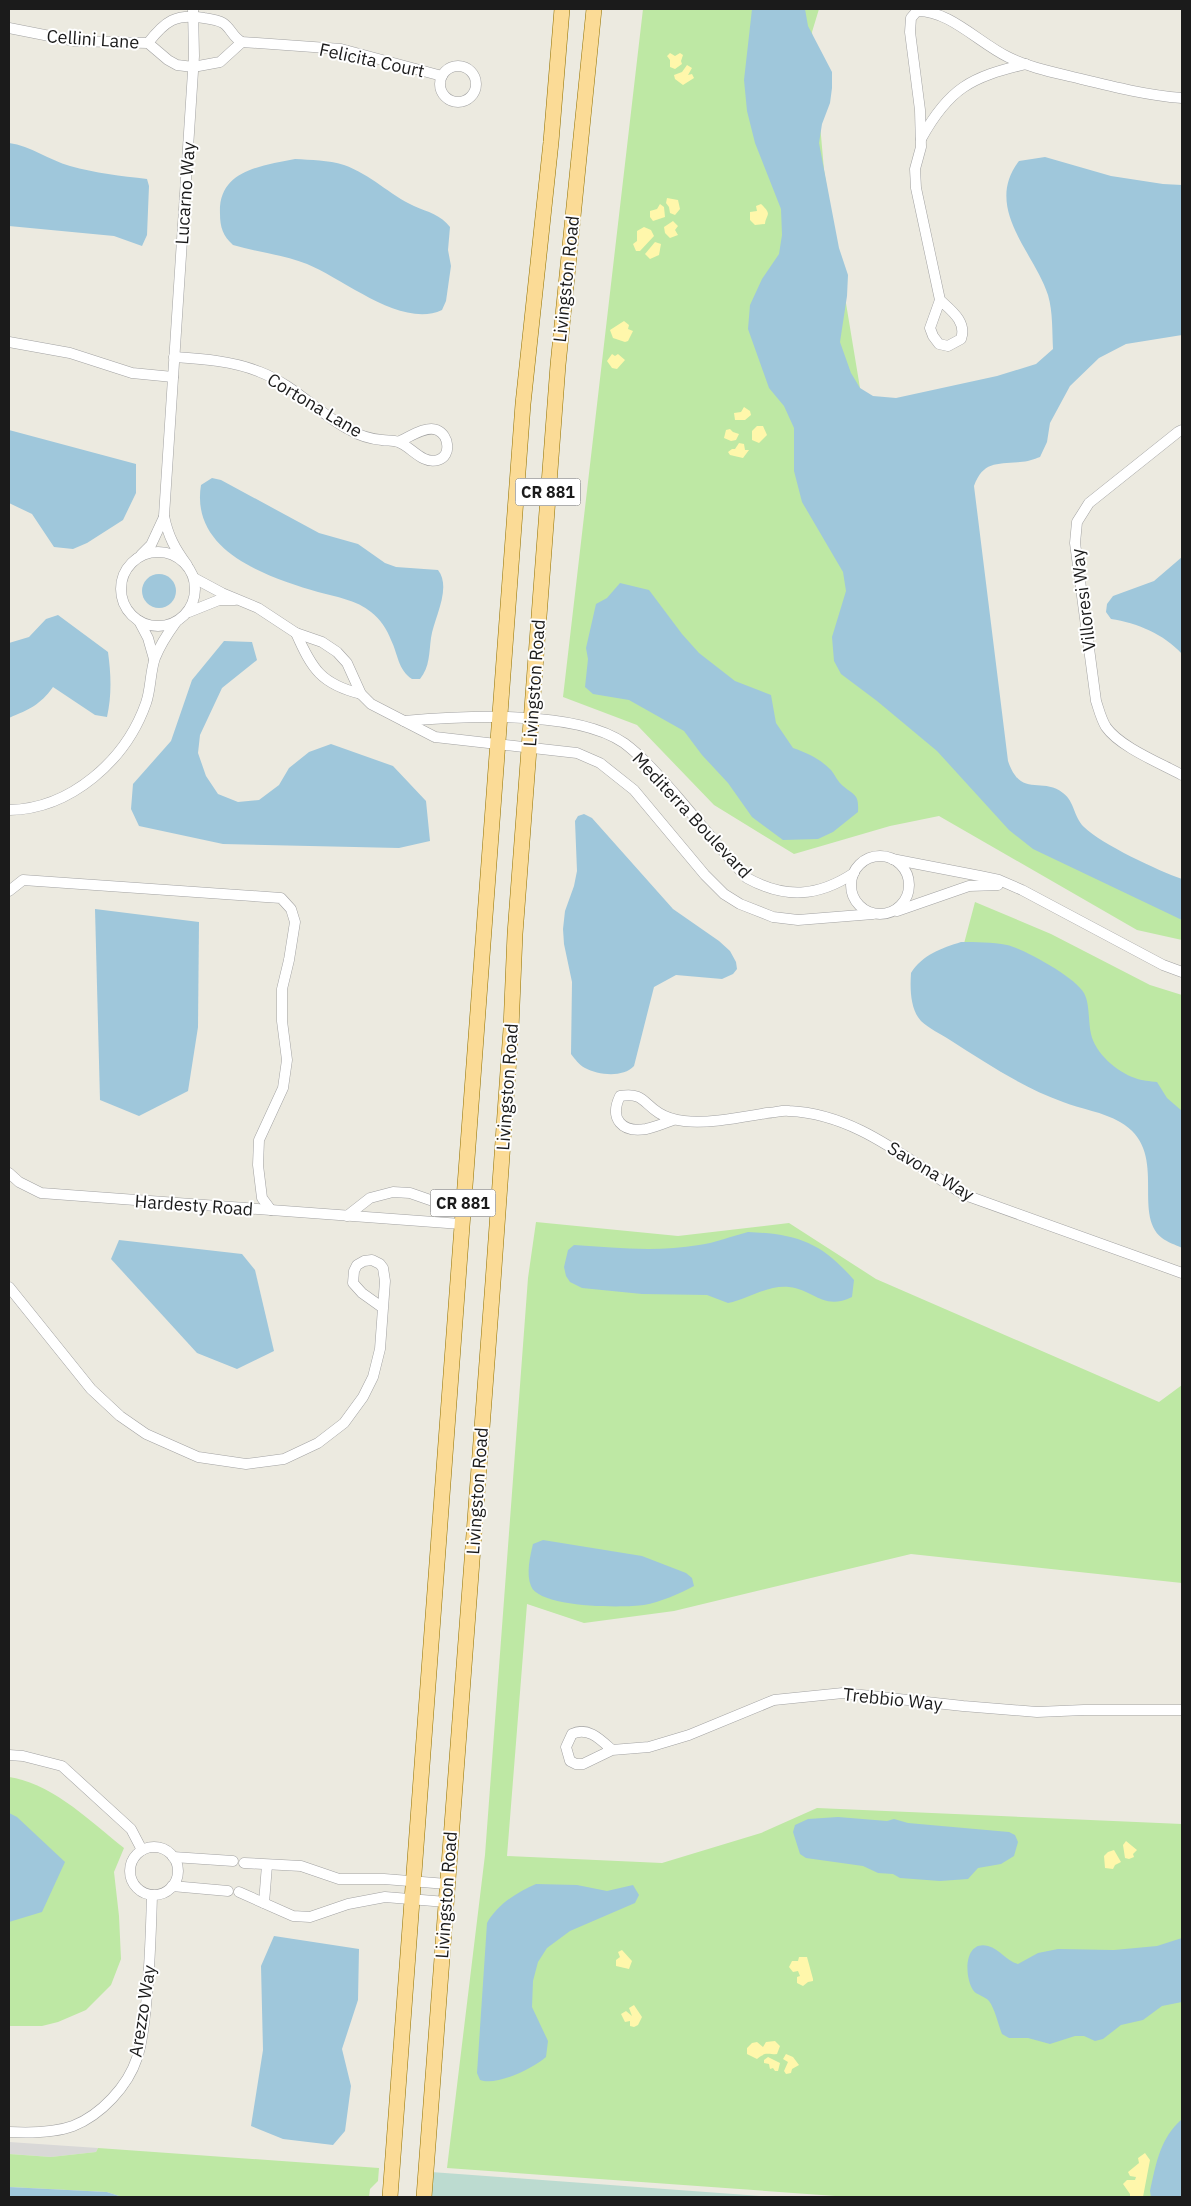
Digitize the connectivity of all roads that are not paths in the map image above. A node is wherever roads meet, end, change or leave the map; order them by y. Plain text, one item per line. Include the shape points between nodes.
1 (562, 9) edge
2 (594, 9) edge
3 (193, 12) edge
4 (9, 28) edge
5 (242, 42) junction
6 (148, 43) junction
7 (1027, 64) junction
8 (193, 67) junction
9 (442, 76) dead end
10 (1182, 98) edge
11 (920, 139) junction
12 (940, 300) dead end
13 (9, 342) edge
14 (174, 357) junction
15 (173, 376) junction
16 (1182, 430) edge
17 (398, 442) junction
18 (164, 516) junction
19 (140, 556) junction
20 (187, 565) junction
21 (194, 578) junction
22 (237, 600) junction
23 (188, 612) junction
24 (139, 621) junction
25 (176, 622) junction
26 (296, 634) junction
27 (154, 659) junction
28 (361, 694) junction
29 (500, 716) junction
30 (531, 718) junction
31 (404, 721) junction
32 (498, 745) junction
33 (529, 748) junction
34 (1182, 775) edge
35 (9, 810) edge
36 (892, 859) junction
37 (854, 873) junction
38 (1011, 886) junction
39 (9, 891) edge
40 (890, 913) junction
41 (873, 914) junction
42 (1182, 972) edge
43 (674, 1120) junction
44 (9, 1172) edge
45 (463, 1203) junction
46 (271, 1210) junction
47 (347, 1216) junction
48 (461, 1224) junction
49 (1182, 1273) edge
50 (9, 1287) edge
51 (383, 1308) junction
52 (1182, 1710) edge
53 (612, 1750) dead end
54 (9, 1755) edge
55 (142, 1850) junction
56 (173, 1857) junction
57 (267, 1866) junction
58 (414, 1883) junction
59 (447, 1884) junction
60 (172, 1886) junction
61 (152, 1894) junction
62 (412, 1898) junction
63 (446, 1902) junction
64 (264, 1903) junction
65 (9, 2132) edge
66 (390, 2197) edge
67 (424, 2197) edge

1 - 29 main road, Livingston Road / CR 881 via 522,413
2 - 30 main road, Livingston Road / CR 881 via 561,327
3 - 5 street via 224,24 236,40
3 - 6 street, Cellini Lane via 164,24
3 - 8 street, Lucarno Way
4 - 6 street, Cellini Lane via 75,41
5 - 8 street via 220,62
5 - 9 street, Felicita Court via 341,50
6 - 8 street, Cellini Lane via 177,65
7 - 10 street via 1131,92
7 - 11 street via 977,78 943,104
7 - 11 street via 1008,57 941,15 917,10 911,18 910,32 920,110
8 - 14 street, Lucarno Way
11 - 12 street via 915,169 916,188
13 - 15 street via 70,353 132,373
14 - 15 street, Lucarno Way
14 - 17 street, Cortona Lane via 225,362 259,371 287,385 351,431 372,439
15 - 18 street, Lucarno Way
16 - 34 street, Villoresi Way via 1089,503 1077,522 1075,543 1095,692 1106,727 1118,739
17 - 17 street, Cortona Lane via 433,429 446,438 447,449 443,458 432,461
18 - 19 street, Lucarno Way via 151,545
18 - 20 street, Lucarno Way via 174,547
19 - 20 street via 165,552
19 - 24 street via 126,570 121,588 126,607
20 - 21 street
21 - 22 street
21 - 23 street via 195,596
22 - 23 street via 219,600
22 - 26 street via 258,608
23 - 25 street
24 - 25 street via 155,626
24 - 27 street
25 - 27 street
26 - 28 street via 314,670 330,683
26 - 28 street via 322,642 338,652 347,663
27 - 35 street via 147,701 140,718 121,751 107,766 72,792 34,807
28 - 31 street, Mediterra Boulevard via 371,704
29 - 30 street, Mediterra Boulevard
29 - 31 street, Mediterra Boulevard
29 - 32 main road, Livingston Road / CR 881
30 - 33 main road, Livingston Road / CR 881
30 - 37 street, Mediterra Boulevard via 586,727 623,743 656,772 747,878 763,887 791,893 810,892 829,888
31 - 32 street, Mediterra Boulevard via 435,737
32 - 33 street, Mediterra Boulevard
32 - 45 main road, Livingston Road / CR 881
33 - 41 street, Mediterra Boulevard via 577,753 619,776 705,875 724,894 740,904 773,917 798,920
33 - 59 main road, Livingston Road / CR 881
36 - 37 street via 874,857 859,865
36 - 38 street via 980,876
36 - 40 street via 906,872 909,892 899,908
37 - 41 street via 851,881 854,898
38 - 40 street via 969,886
38 - 42 street
39 - 46 street via 23,880 281,898 291,909 295,922 282,989 287,1060 283,1088 259,1140 262,1198
40 - 41 street
43 - 43 street, Savona Way via 630,1094 620,1096 616,1104 618,1121 630,1128 647,1129
43 - 49 street, Savona Way via 691,1122 789,1111 828,1118 868,1133 965,1195
44 - 46 street, Hardesty Road via 19,1182 41,1193
45 - 47 street via 432,1201 410,1193 393,1192 370,1198
45 - 48 main road, Livingston Road / CR 881
46 - 47 street, Hardesty Road
47 - 48 street, Hardesty Road
48 - 58 main road, Livingston Road / CR 881
50 - 51 street via 91,1389 120,1416 146,1434 198,1457 246,1464 284,1459 318,1443 344,1423 373,1377 380,1349
51 - 51 street via 353,1283 354,1271 364,1261 372,1260 383,1268
52 - 53 street, Trebbio Way via 1037,1712 843,1693 774,1700 682,1737 649,1747
54 - 55 street via 62,1766 131,1829
55 - 56 street via 162,1848
55 - 61 street via 132,1861 130,1876 138,1889
56 - 57 street
56 - 60 street via 178,1872
57 - 58 street via 302,1866 339,1879
57 - 64 street
58 - 59 street
58 - 62 main road, Livingston Road / CR 881
59 - 63 main road, Livingston Road / CR 881
60 - 61 street
60 - 64 street via 234,1892
61 - 65 street, Arezzo Way via 150,1969 144,2025 137,2059 122,2087 103,2107 74,2126 48,2131
62 - 63 street
62 - 64 street via 362,1900 310,1917 293,1916
62 - 66 main road, Livingston Road / CR 881
63 - 67 main road, Livingston Road / CR 881

